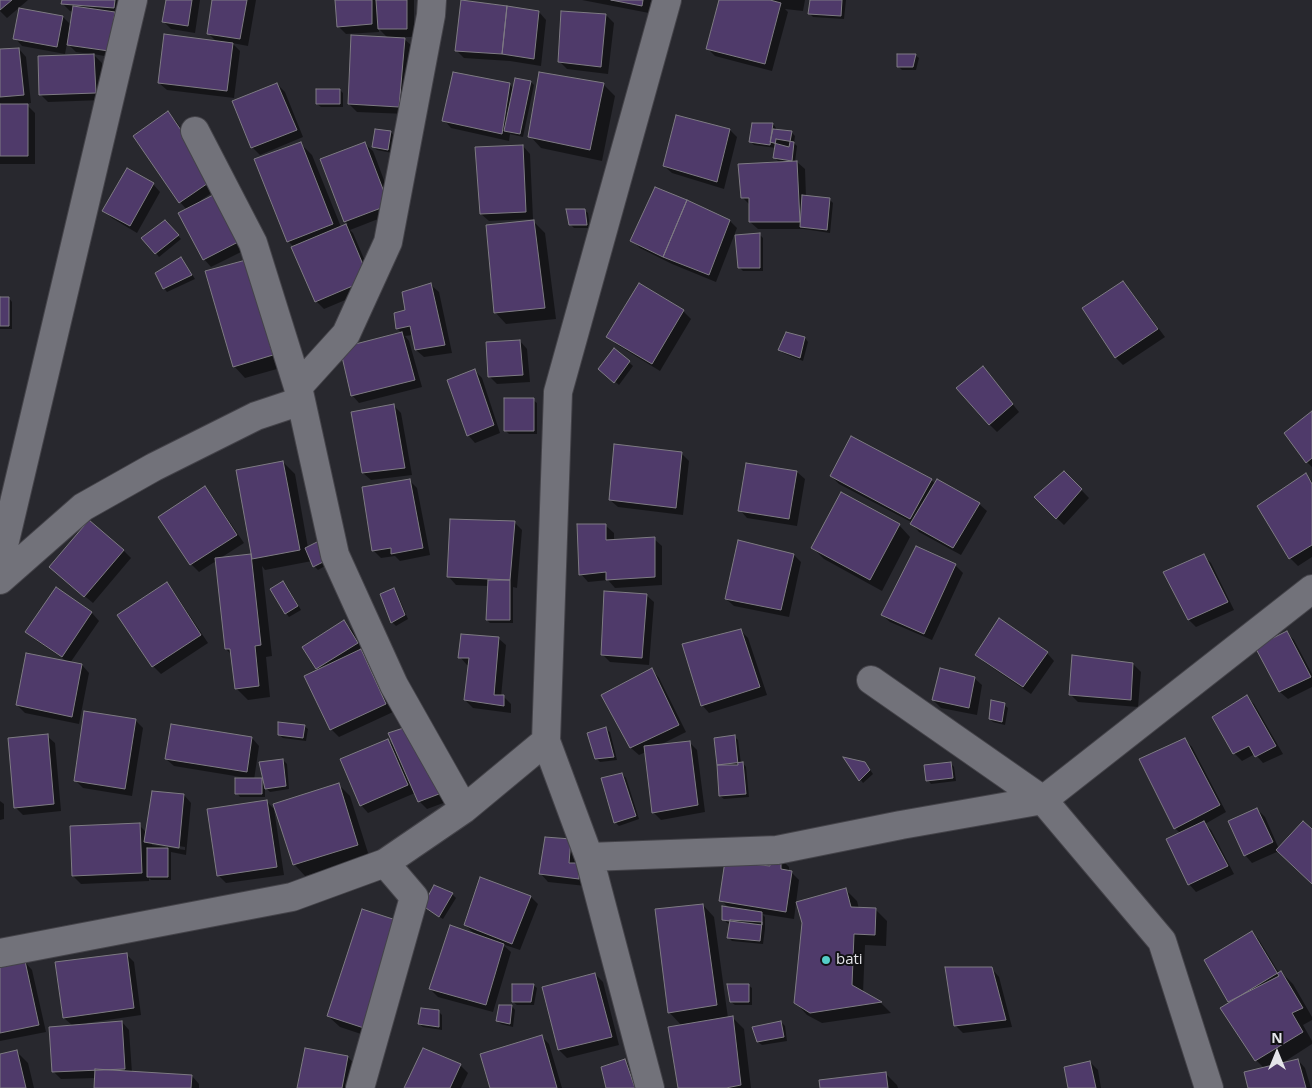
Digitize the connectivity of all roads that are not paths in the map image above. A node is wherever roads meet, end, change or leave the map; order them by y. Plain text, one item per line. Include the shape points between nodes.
1 (133, 0) edge
2 (432, 0) edge
3 (667, 0) edge
4 (195, 131) dead end
5 (299, 394) junction
6 (11, 466) edge
7 (0, 562) edge
8 (0, 580) edge
9 (1312, 589) edge
10 (871, 680) dead end
11 (546, 741) junction
12 (1043, 800) junction
13 (464, 809) junction
14 (589, 857) junction
15 (385, 863) junction
16 (0, 953) edge
17 (360, 1088) edge
18 (649, 1088) edge
19 (1209, 1088) edge

1 - 6 street
2 - 5 street via 388,242 346,334
3 - 11 street via 558,392
4 - 5 street via 253,244
5 - 8 street via 154,467 83,507
5 - 13 street via 335,555 394,685
6 - 7 street
9 - 12 street
10 - 12 street
11 - 13 street
11 - 14 street
12 - 14 street via 777,850
12 - 19 street via 1162,941
13 - 15 street
14 - 18 street
15 - 16 street via 292,897
15 - 17 street via 414,897

